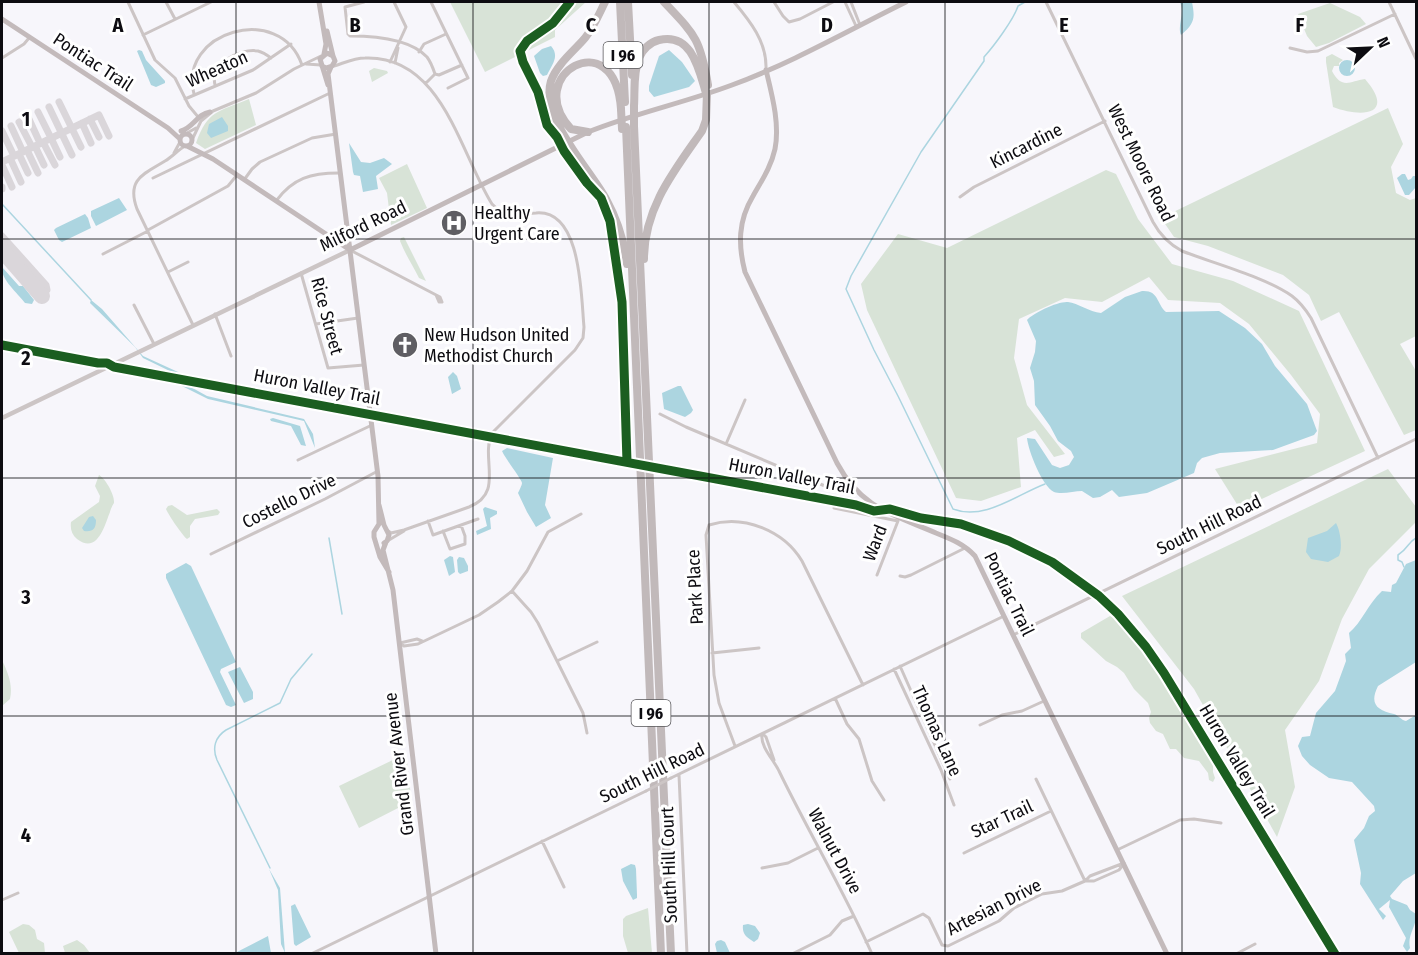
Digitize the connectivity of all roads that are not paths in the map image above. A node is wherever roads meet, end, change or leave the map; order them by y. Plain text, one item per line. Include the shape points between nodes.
1 (128, 2) edge
2 (166, 2) edge
3 (210, 2) edge
4 (320, 2) edge
5 (364, 2) edge
6 (394, 2) edge
7 (430, 2) edge
8 (605, 2) edge
9 (620, 2) edge
10 (628, 2) edge
11 (664, 2) edge
12 (734, 2) edge
13 (774, 2) edge
14 (833, 2) edge
15 (845, 2) edge
16 (851, 2) edge
17 (906, 2) edge
18 (1046, 2) edge
19 (1389, 2) edge
20 (851, 7) junction
21 (1395, 14) junction
22 (322, 18) junction
23 (2, 19) edge
24 (175, 19) junction
25 (858, 26) junction
26 (143, 34) junction
27 (446, 34) junction
28 (29, 38) junction
29 (401, 42) junction
30 (291, 44) junction
31 (398, 48) junction
32 (1290, 48) dead end
33 (419, 52) junction
34 (323, 55) junction
35 (333, 57) junction
36 (2, 58) edge
37 (271, 58) junction
38 (1416, 59) edge
39 (347, 61) junction
40 (390, 62) junction
41 (395, 63) junction
42 (303, 64) junction
43 (321, 65) junction
44 (462, 65) junction
45 (331, 67) junction
46 (766, 70) junction
47 (435, 74) junction
48 (426, 83) junction
49 (214, 85) junction
50 (448, 88) dead end
51 (331, 91) junction
52 (708, 93) junction
53 (194, 94) junction
54 (185, 99) junction
55 (634, 106) junction
56 (623, 109) junction
57 (210, 112) junction
58 (199, 118) junction
59 (1105, 121) junction
60 (198, 127) junction
61 (627, 127) junction
62 (168, 128) junction
63 (588, 132) junction
64 (184, 133) junction
65 (336, 134) junction
66 (567, 141) junction
67 (186, 142) junction
68 (202, 153) junction
69 (340, 173) junction
70 (237, 175) junction
71 (153, 178) dead end
72 (244, 180) junction
73 (481, 184) junction
74 (960, 197) dead end
75 (276, 201) junction
76 (148, 230) junction
77 (350, 250) junction
78 (103, 254) dead end
79 (188, 262) dead end
80 (168, 272) junction
81 (301, 273) junction
82 (436, 295) dead end
83 (134, 305) dead end
84 (215, 314) junction
85 (358, 318) junction
86 (316, 324) junction
87 (193, 325) junction
88 (638, 327) junction
89 (154, 344) junction
90 (231, 356) dead end
91 (364, 365) junction
92 (745, 400) dead end
93 (660, 414) dead end
94 (2, 418) edge
95 (372, 425) junction
96 (1416, 439) edge
97 (726, 444) junction
98 (1378, 458) junction
99 (298, 460) dead end
100 (378, 471) junction
101 (851, 487) junction
102 (380, 505) junction
103 (834, 508) dead end
104 (581, 514) dead end
105 (478, 519) dead end
106 (899, 519) junction
107 (428, 521) junction
108 (461, 525) junction
109 (377, 528) junction
110 (387, 529) junction
111 (404, 530) junction
112 (443, 531) junction
113 (376, 541) junction
114 (386, 541) junction
115 (966, 548) junction
116 (211, 554) dead end
117 (389, 572) junction
118 (877, 575) dead end
119 (900, 576) dead end
120 (512, 591) junction
121 (1004, 616) junction
122 (1013, 635) junction
123 (597, 642) dead end
124 (399, 643) junction
125 (759, 648) dead end
126 (712, 653) junction
127 (557, 661) junction
128 (900, 666) junction
129 (894, 669) junction
130 (863, 685) junction
131 (835, 698) junction
132 (1044, 700) junction
133 (980, 724) dead end
134 (587, 733) dead end
135 (762, 733) junction
136 (735, 746) junction
137 (679, 774) junction
138 (950, 779) dead end
139 (1036, 779) dead end
140 (884, 800) dead end
141 (954, 805) dead end
142 (1051, 811) junction
143 (1221, 823) dead end
144 (542, 841) junction
145 (818, 848) junction
146 (1117, 850) junction
147 (964, 853) dead end
148 (1124, 863) junction
149 (762, 868) dead end
150 (1102, 871) junction
151 (1104, 876) junction
152 (1085, 881) junction
153 (564, 887) dead end
154 (18, 893) dead end
155 (429, 896) junction
156 (2, 900) edge
157 (854, 916) junction
158 (866, 942) junction
159 (1255, 944) dead end
160 (803, 948) junction
161 (311, 954) edge
162 (436, 954) edge
163 (661, 954) edge
164 (671, 954) edge
165 (687, 954) edge
166 (792, 954) edge
167 (805, 954) edge
168 (872, 954) edge
169 (1167, 954) edge
170 (1236, 954) edge

1 - 26 street
2 - 24 street
3 - 24 street
4 - 22 main road
5 - 29 street via 345,7 348,34
6 - 29 street via 406,27
7 - 27 street
8 - 66 highway via 591,30 551,82 550,103
9 - 56 highway, I 96
10 - 55 highway, I 96
11 - 52 highway via 697,40
12 - 46 street via 758,34
13 - 14 street via 789,22
15 - 20 street
16 - 20 street
17 - 25 main road, Milford Road
18 - 59 street, West Moore Road
19 - 21 street
20 - 25 street
21 - 32 street via 1318,51
21 - 38 street
22 - 34 main road via 326,44
22 - 35 main road
23 - 28 main road, Pontiac Trail
24 - 26 street
25 - 46 main road, Milford Road
26 - 54 street via 155,60 175,78
27 - 33 street via 424,44
27 - 44 street
28 - 36 street
28 - 62 main road, Pontiac Trail
29 - 31 street
29 - 33 street
30 - 37 street, Wheaton
30 - 42 street
30 - 53 street via 260,29 224,35 199,57 192,76
31 - 40 street
31 - 41 street
33 - 47 street via 427,57
34 - 35 main road
34 - 42 street
34 - 43 main road
35 - 39 street
35 - 45 main road
37 - 49 street, Wheaton via 243,75
37 - 49 street via 259,51 232,56 216,74
39 - 40 street via 367,57
39 - 45 street
40 - 41 street
41 - 48 street
42 - 43 street
42 - 57 street via 256,93
43 - 45 main road
43 - 51 main road
44 - 47 street
44 - 50 street via 468,78
45 - 51 main road
46 - 52 main road, Milford Road
46 - 101 main road, Pontiac Trail via 777,138 770,166 742,220 741,258
47 - 48 street
48 - 73 street via 441,103
49 - 53 street, Wheaton
51 - 65 main road
51 - 68 street
52 - 55 highway via 690,50 676,41 662,39 648,45 640,55
52 - 63 main road, Milford Road
52 - 88 highway via 702,131 662,190 649,219
53 - 54 street, Wheaton
54 - 58 street
55 - 61 highway, I 96, bridge
56 - 61 highway, I 96, bridge
56 - 63 highway via 609,71 589,63 572,67 557,85 557,102 568,126 574,131
57 - 58 main road
57 - 60 street
58 - 64 main road
59 - 74 street, Kincardine
59 - 98 street, West Moore Road via 1165,239 1182,251 1276,288 1304,307
60 - 64 street
60 - 67 street
61 - 88 highway, I 96
61 - 88 highway, I 96
62 - 64 main road, Pontiac Trail
62 - 67 main road, Pontiac Trail
63 - 66 main road, Milford Road
64 - 67 main road
64 - 67 main road
65 - 69 main road
65 - 72 street via 312,138 260,162
66 - 73 main road, Milford Road
66 - 88 highway via 606,199 620,231
67 - 68 main road, Pontiac Trail
67 - 76 street via 141,175 136,183 135,202
68 - 70 main road, Pontiac Trail
68 - 71 street
69 - 75 street via 296,181
69 - 77 main road
70 - 72 main road, Pontiac Trail
70 - 76 street via 228,186
72 - 75 main road, Pontiac Trail
73 - 77 main road, Milford Road
73 - 107 street via 492,204 505,214 547,213 560,222 577,255 584,329 580,344 492,433 488,442 490,484 484,497 474,505
75 - 77 main road, Pontiac Trail
76 - 78 street
76 - 80 street
77 - 81 street, Milford Road
77 - 82 street
77 - 85 main road
79 - 80 street
80 - 87 street
81 - 84 street, Milford Road
81 - 86 street, Rice Street
83 - 89 street
84 - 87 street, Milford Road
84 - 90 street
85 - 86 street
85 - 91 main road
86 - 91 street, Rice Street via 327,367
87 - 89 street, Milford Road
88 - 163 highway, I 96 via 639,472
88 - 164 highway, I 96 via 650,474
89 - 94 street, Milford Road
91 - 95 main road
92 - 97 street
93 - 97 street
95 - 99 street
95 - 100 main road
96 - 98 street, South Hill Road
97 - 101 street via 832,489 843,492
98 - 122 street, South Hill Road
100 - 102 main road
100 - 116 street, Costello Drive
101 - 106 main road, Pontiac Trail
102 - 109 main road
102 - 110 main road
103 - 106 street
104 - 120 street via 548,532
105 - 108 street
106 - 115 main road, Pontiac Trail
106 - 118 street, Ward
107 - 111 street
107 - 112 street via 433,535
108 - 112 street
108 - 112 street via 465,544 450,549
109 - 110 main road
109 - 113 main road
110 - 111 street
110 - 114 main road
111 - 114 street
113 - 114 main road
113 - 117 main road, Grand River Avenue
114 - 117 main road, Grand River Avenue via 383,550
115 - 119 street via 911,575
115 - 121 main road, Pontiac Trail via 975,556
117 - 124 main road, Grand River Avenue
120 - 124 street via 479,615 432,638
120 - 127 street via 531,612
121 - 122 main road, Pontiac Trail
121 - 128 street, South Hill Road
122 - 132 main road, Pontiac Trail
123 - 127 street
124 - 155 main road, Grand River Avenue
125 - 126 street
126 - 130 street, Park Place via 706,528 722,523 758,526 780,536 797,552
126 - 136 street, Park Place via 719,703
127 - 134 street via 582,713
128 - 129 street, South Hill Road
128 - 138 street
129 - 130 street, South Hill Road
129 - 141 street, Thomas Lane
130 - 131 street, South Hill Road
131 - 135 street, South Hill Road
131 - 140 street via 859,739 872,781
132 - 133 street
132 - 146 main road, Pontiac Trail
135 - 136 street, South Hill Road
135 - 145 street, Walnut Drive via 768,754
136 - 137 street, South Hill Road
137 - 144 street, South Hill Road, bridge
137 - 165 street, South Hill Court
139 - 142 street
142 - 147 street, Star Trail
142 - 152 street
143 - 146 street via 1180,820
144 - 153 street
144 - 155 street, South Hill Road
145 - 149 street via 788,863
145 - 157 street, Walnut Drive
146 - 148 main road, Pontiac Trail
148 - 150 street, Artesian Drive
148 - 151 street, Artesian Drive via 1119,870
148 - 169 main road, Pontiac Trail
150 - 151 street
150 - 152 street, Artesian Drive
151 - 152 street, Artesian Drive
152 - 158 street, Artesian Drive via 1062,891 1046,892 948,946 942,945 929,918 923,914
154 - 156 street
155 - 161 street, South Hill Road
155 - 162 main road, Grand River Avenue
157 - 158 street, Walnut Drive
157 - 160 street
158 - 168 street, Walnut Drive
159 - 170 street
160 - 166 street
160 - 167 street

